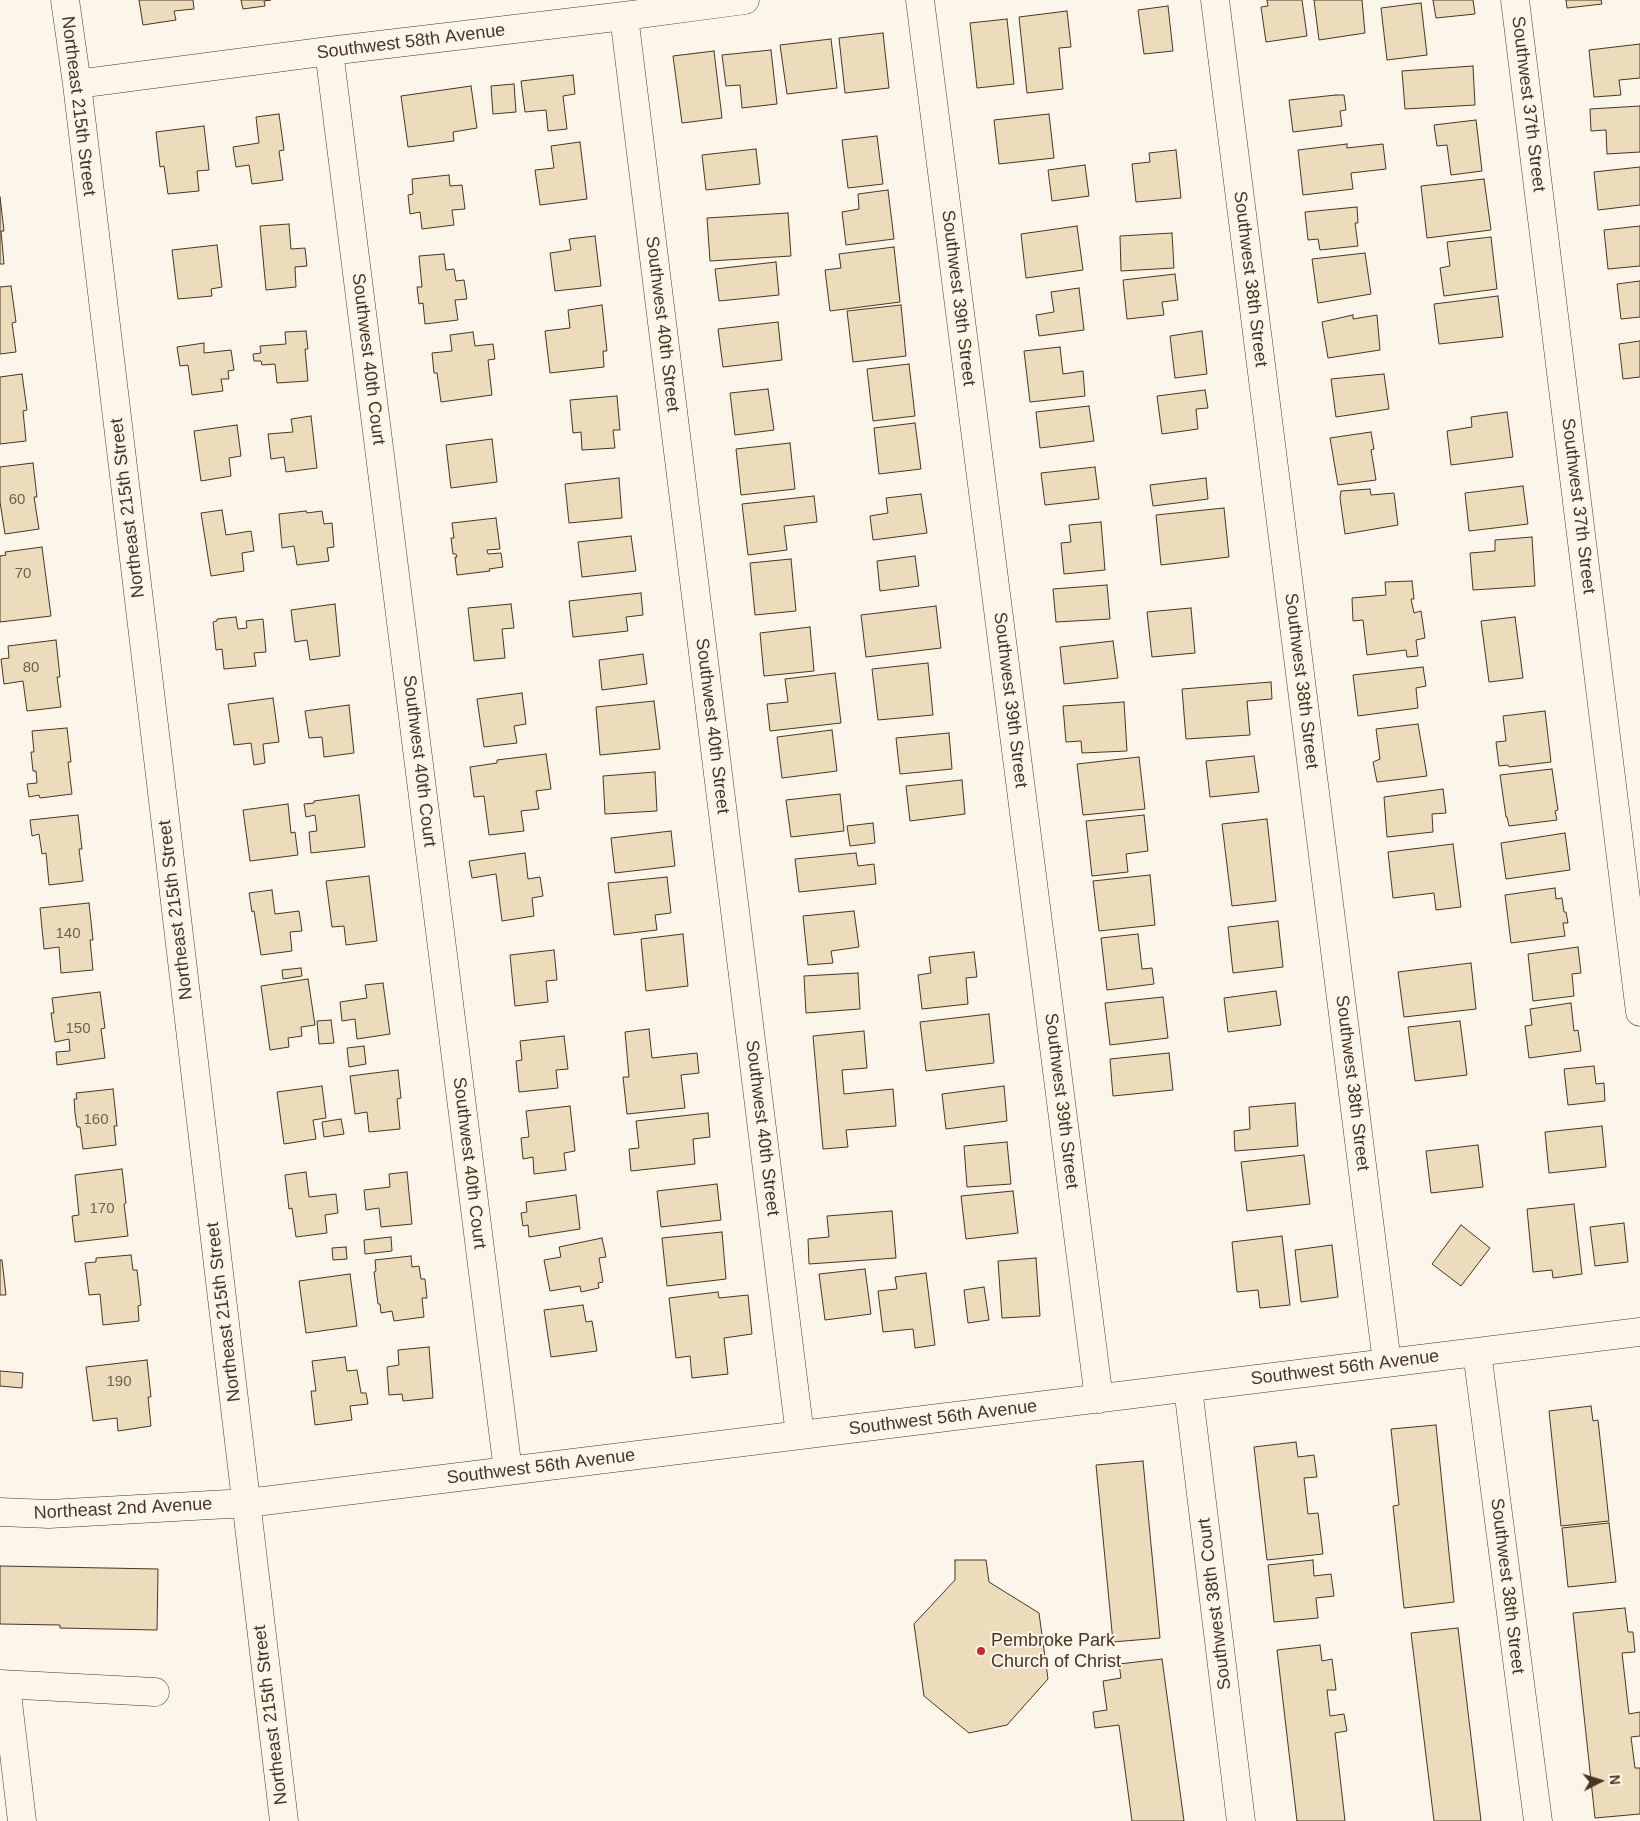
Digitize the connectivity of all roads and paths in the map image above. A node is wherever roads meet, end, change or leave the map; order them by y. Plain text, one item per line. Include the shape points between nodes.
1 (65, 0) edge
2 (746, 0) edge
3 (920, 0) edge
4 (1215, 0) edge
5 (1516, 0) edge
6 (624, 16) junction
7 (329, 51) junction
8 (76, 84) junction
9 (1640, 1012) edge
10 (1640, 1332) edge
11 (1477, 1352) junction
12 (1387, 1362) junction
13 (1188, 1388) junction
14 (1099, 1399) junction
15 (800, 1435) junction
16 (508, 1471) junction
17 (247, 1503) junction
18 (0, 1512) edge
19 (3, 1685) edge
20 (155, 1692) dead end
21 (22, 1821) edge
22 (284, 1821) edge
23 (1241, 1821) edge
24 (1538, 1821) edge

1 - 8 street, Northeast 215th Street
2 - 6 street, Southwest 58th Avenue
3 - 14 street, Southwest 39th Street
4 - 12 street, Southwest 38th Street
5 - 9 street, Southwest 37th Street
6 - 7 street, Southwest 58th Avenue
6 - 15 street, Southwest 40th Street
7 - 8 street, Southwest 58th Avenue
7 - 16 street, Southwest 40th Court
8 - 17 street, Northeast 215th Street
10 - 11 street, Southwest 56th Avenue
11 - 12 street, Southwest 56th Avenue
11 - 24 street, Southwest 38th Street
12 - 13 street, Southwest 56th Avenue
13 - 14 street, Southwest 56th Avenue
13 - 23 street, Southwest 38th Court
14 - 15 street, Southwest 56th Avenue
15 - 16 street, Southwest 56th Avenue
16 - 17 street, Southwest 56th Avenue
17 - 18 street, Northeast 2nd Avenue via 49,1514
17 - 22 street, Northeast 215th Street
19 - 20 street
19 - 21 street

